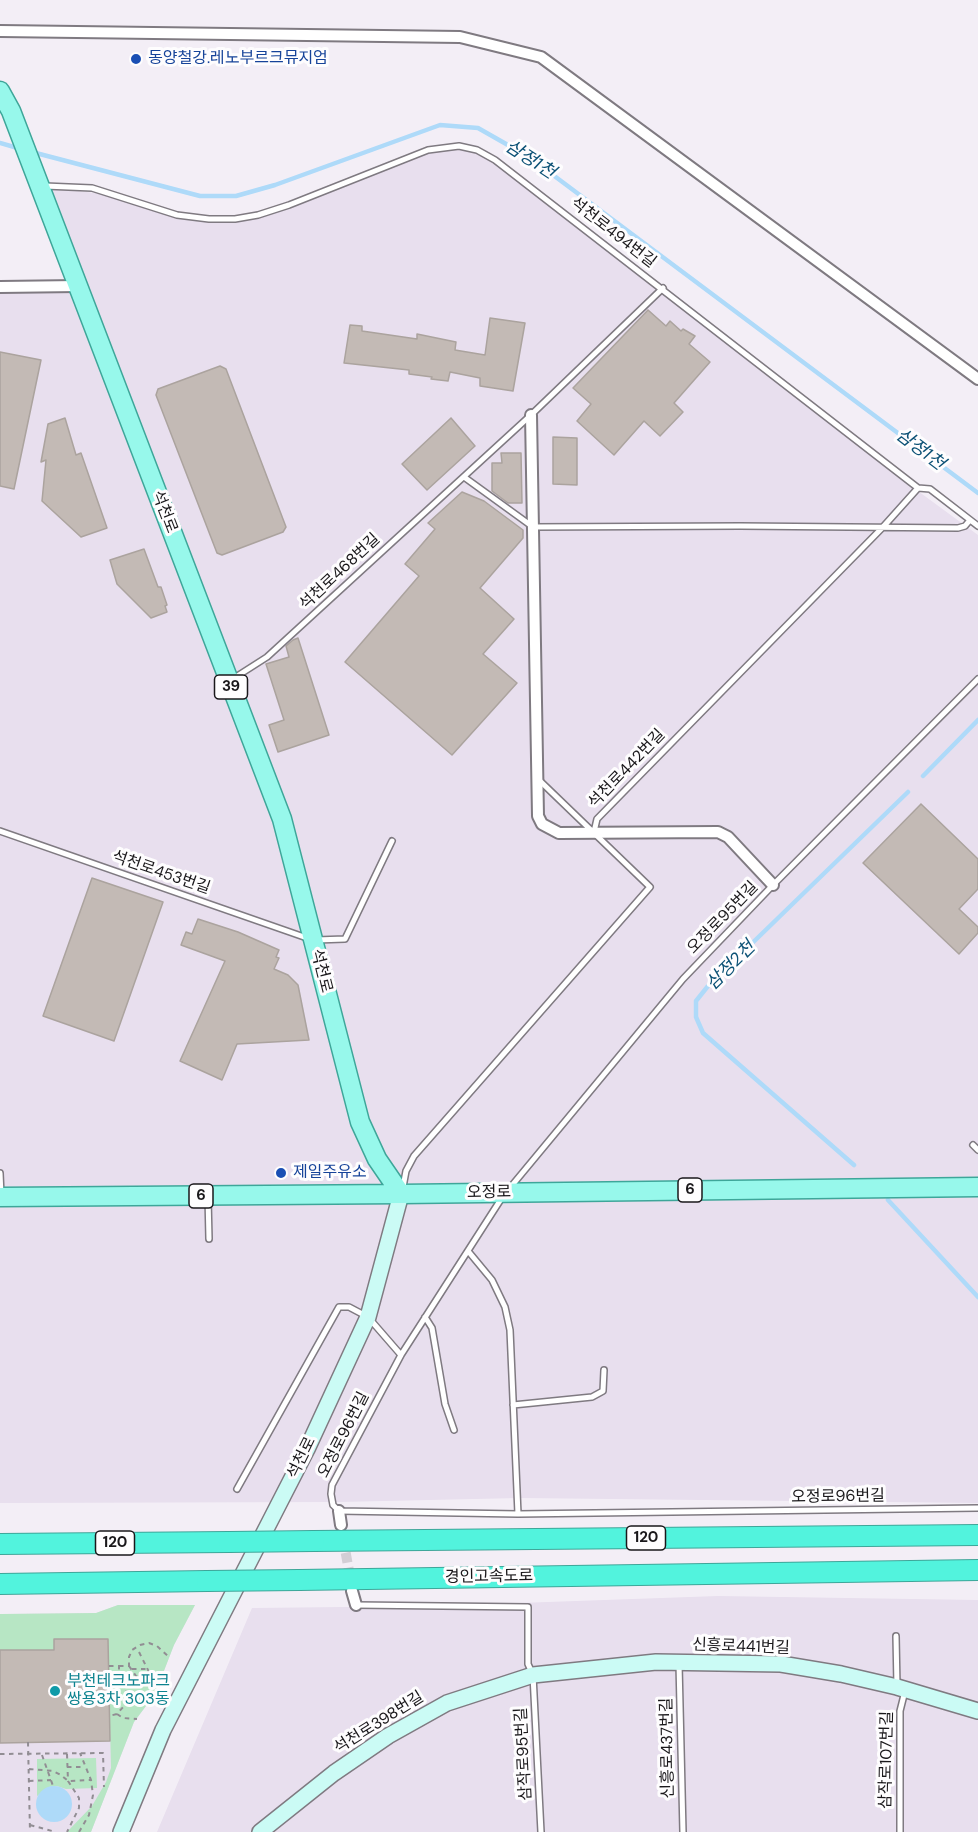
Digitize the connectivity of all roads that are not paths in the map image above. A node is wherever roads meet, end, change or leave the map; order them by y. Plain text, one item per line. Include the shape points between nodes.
1 (0, 31) edge
2 (0, 91) edge
3 (39, 186) junction
4 (78, 286) junction
5 (0, 287) edge
6 (663, 288) junction
7 (978, 379) edge
8 (531, 415) junction
9 (464, 477) junction
10 (918, 488) junction
11 (970, 520) junction
12 (978, 526) edge
13 (533, 527) junction
14 (883, 527) junction
15 (978, 679) edge
16 (229, 681) junction
17 (537, 778) junction
18 (0, 831) edge
19 (594, 832) junction
20 (392, 841) dead end
21 (773, 885) junction
22 (313, 940) junction
23 (0, 1173) edge
24 (978, 1186) edge
25 (505, 1193) junction
26 (401, 1194) junction
27 (208, 1196) junction
28 (0, 1197) edge
29 (209, 1239) dead end
30 (468, 1251) junction
31 (368, 1317) junction
32 (425, 1317) junction
33 (401, 1355) junction
34 (604, 1370) dead end
35 (513, 1405) junction
36 (454, 1430) dead end
37 (237, 1489) dead end
38 (978, 1508) edge
39 (339, 1511) junction
40 (518, 1514) junction
41 (340, 1525) tunnel mouth
42 (978, 1535) edge
43 (0, 1544) edge
44 (978, 1570) edge
45 (863, 1572) junction
46 (978, 1581) edge
47 (0, 1584) edge
48 (352, 1591) tunnel mouth
49 (356, 1605) joint
50 (896, 1636) dead end
51 (679, 1663) junction
52 (533, 1675) junction
53 (901, 1688) junction
54 (978, 1711) edge
55 (121, 1832) edge
56 (260, 1832) edge
57 (541, 1832) edge
58 (683, 1832) edge
59 (900, 1832) edge

1 - 7 street via 460,37 541,57
2 - 3 main road, 석천로 / 39
3 - 4 main road, 석천로 / 39
3 - 6 lane, 석천로494번길 via 92,188 177,214 235,219 289,205 428,150 459,146 495,160
4 - 5 street
4 - 16 main road, 석천로 / 39
6 - 8 lane, 석천로468번길
6 - 10 lane, 석천로494번길
8 - 9 lane, 석천로468번길
8 - 13 street
9 - 13 lane
9 - 16 lane, 석천로468번길 via 267,657
10 - 11 lane, 석천로494번길 via 930,489
10 - 14 lane, 석천로442번길
11 - 12 lane, 석천로494번길
11 - 14 lane via 958,528
13 - 14 lane
13 - 17 street
14 - 19 lane, 석천로442번길 via 597,819
15 - 21 lane, 오정로95번길
16 - 22 main road, 석천로 / 39 via 282,819
17 - 19 lane
17 - 19 street via 538,816 542,824 559,833
18 - 22 lane, 석천로453번길
19 - 21 street via 718,832 728,837
19 - 26 lane, 석천로442번길 via 650,887 414,1156
20 - 22 lane via 345,939
21 - 25 lane, 오정로95번길 via 683,979
22 - 26 main road, 석천로 / 39 via 360,1122 377,1159
23 - 28 lane
24 - 25 main road, 오정로 / 6
25 - 26 main road, 오정로 / 6
25 - 30 lane, 오정로96번길
26 - 27 main road, 오정로 / 6
26 - 31 street, 석천로
27 - 28 main road, 오정로 / 6
27 - 29 lane
30 - 32 lane, 오정로96번길
30 - 35 lane via 492,1280 505,1307 510,1330
31 - 33 lane
31 - 37 lane via 349,1307 339,1307
31 - 55 street, 석천로 via 307,1449 163,1730
32 - 33 lane, 오정로96번길
32 - 36 lane via 432,1328 445,1404
33 - 39 lane, 오정로96번길 via 332,1485 333,1505
34 - 35 lane via 603,1391 592,1397
35 - 40 lane
38 - 40 lane, 오정로96번길
39 - 40 lane, 오정로96번길
39 - 41 street
42 - 43 highway, 120, bridge
44 - 45 highway, 경인고속도로 / 120
45 - 46 highway
45 - 47 highway, 경인고속도로 / 120, bridge
48 - 49 street
49 - 52 lane, 삼작로95번길 via 528,1607 528,1664
50 - 53 lane, 삼작로107번길
51 - 52 street, 신흥로441번길
51 - 53 street, 신흥로441번길 via 781,1664
51 - 58 lane, 신흥로437번길
52 - 56 street, 석천로398번길 via 447,1703 388,1736
52 - 57 lane, 삼작로95번길
53 - 54 street, 신흥로441번길
53 - 59 lane, 삼작로107번길

